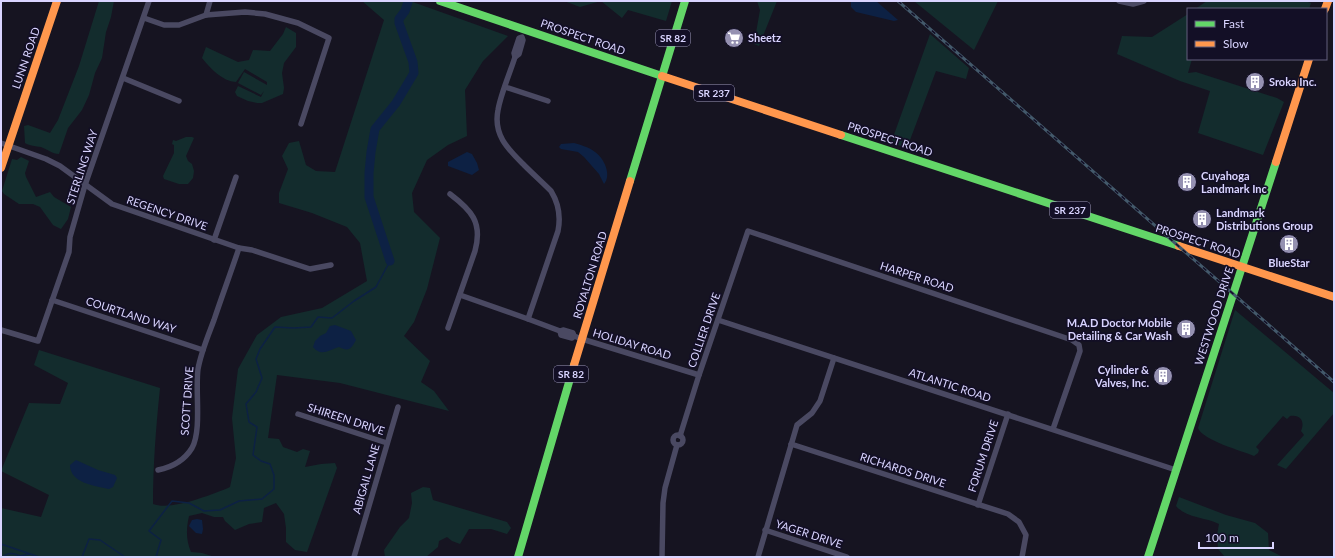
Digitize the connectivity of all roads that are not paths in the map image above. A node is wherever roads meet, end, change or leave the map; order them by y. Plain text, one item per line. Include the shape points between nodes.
1 (57, 1) edge
2 (149, 1) edge
3 (210, 1) edge
4 (440, 1) edge
5 (685, 1) edge
6 (1119, 1) edge
7 (1144, 1) edge
8 (206, 15) junction
9 (144, 18) junction
10 (523, 33) junction
11 (1309, 60) edge
12 (662, 76) junction
13 (123, 78) junction
14 (505, 87) junction
15 (179, 101) dead end
16 (548, 101) dead end
17 (301, 124) dead end
18 (5, 144) edge
19 (1, 168) edge
20 (236, 177) dead end
21 (85, 185) junction
22 (450, 194) dead end
23 (748, 231) joint
24 (214, 240) junction
25 (239, 248) junction
26 (331, 265) dead end
27 (1242, 267) junction
28 (460, 295) junction
29 (1334, 297) edge
30 (52, 300) junction
31 (528, 319) junction
32 (718, 320) junction
33 (448, 328) dead end
34 (1, 330) edge
35 (578, 338) junction
36 (203, 350) junction
37 (834, 358) junction
38 (699, 375) junction
39 (398, 407) dead end
40 (298, 414) dead end
41 (1008, 414) junction
42 (1053, 429) junction
43 (387, 443) junction
44 (791, 444) junction
45 (158, 470) dead end
46 (1176, 470) junction
47 (978, 505) junction
48 (765, 530) junction
49 (354, 557) edge
50 (518, 557) edge
51 (662, 557) edge
52 (758, 557) edge
53 (847, 557) edge
54 (1022, 557) edge
55 (1148, 557) edge

1 - 18 main road, LUNN ROAD
2 - 9 street, STERLING WAY
3 - 8 street
4 - 10 main road, PROSPECT ROAD
5 - 12 main road, ROYALTON ROAD / SR 82
6 - 7 street via 1132,4
8 - 9 street via 179,25 164,25
8 - 17 street via 245,12 265,14 298,23 329,38
9 - 13 street, STERLING WAY
10 - 12 main road, PROSPECT ROAD
10 - 14 street via 519,54 515,56
11 - 27 main road, WESTWOOD DRIVE
12 - 27 main road, PROSPECT ROAD / SR 237
12 - 35 main road, ROYALTON ROAD / SR 82
13 - 15 street
13 - 21 street, STERLING WAY
14 - 16 street
14 - 31 street via 498,111 500,136 509,150 551,191 560,212 558,231
18 - 19 main road, LUNN ROAD
18 - 21 street, REGENCY DRIVE via 60,166
20 - 24 street
21 - 24 street, REGENCY DRIVE via 112,204
21 - 30 street, STERLING WAY via 70,238 69,252
22 - 28 street via 471,212 478,233 475,251
23 - 32 street, COLLIER DRIVE
23 - 42 street, HARPER ROAD via 1072,340 1079,345 1080,351
24 - 25 street, REGENCY DRIVE
25 - 26 street, REGENCY DRIVE via 310,269
25 - 36 street, SCOTT DRIVE
27 - 29 main road, PROSPECT ROAD / SR 237
27 - 46 main road, WESTWOOD DRIVE
28 - 31 street, HOLIDAY ROAD
28 - 33 street
30 - 34 street, STERLING WAY via 38,341
30 - 36 street, COURTLAND WAY
31 - 35 street, HOLIDAY ROAD via 573,333
32 - 37 street, ATLANTIC ROAD
32 - 38 street, COLLIER DRIVE
35 - 38 street, HOLIDAY ROAD
35 - 50 main road, ROYALTON ROAD / SR 82
36 - 45 street, SCOTT DRIVE via 198,369 197,431 193,446 178,464
37 - 41 street, ATLANTIC ROAD
37 - 44 street via 820,401 812,413 797,425
38 - 51 street, COLLIER DRIVE via 680,436 683,442 677,445 667,481 663,503
39 - 43 street, ABIGAIL LANE
40 - 43 street, SHIREEN DRIVE
41 - 42 street, ATLANTIC ROAD
41 - 47 street, FORUM DRIVE
42 - 46 street, ATLANTIC ROAD
43 - 49 street, ABIGAIL LANE
44 - 47 street, RICHARDS DRIVE
44 - 48 street
46 - 55 main road, WESTWOOD DRIVE
47 - 54 street, RICHARDS DRIVE via 1008,514 1019,522 1026,535
48 - 52 street
48 - 53 street, YAGER DRIVE

